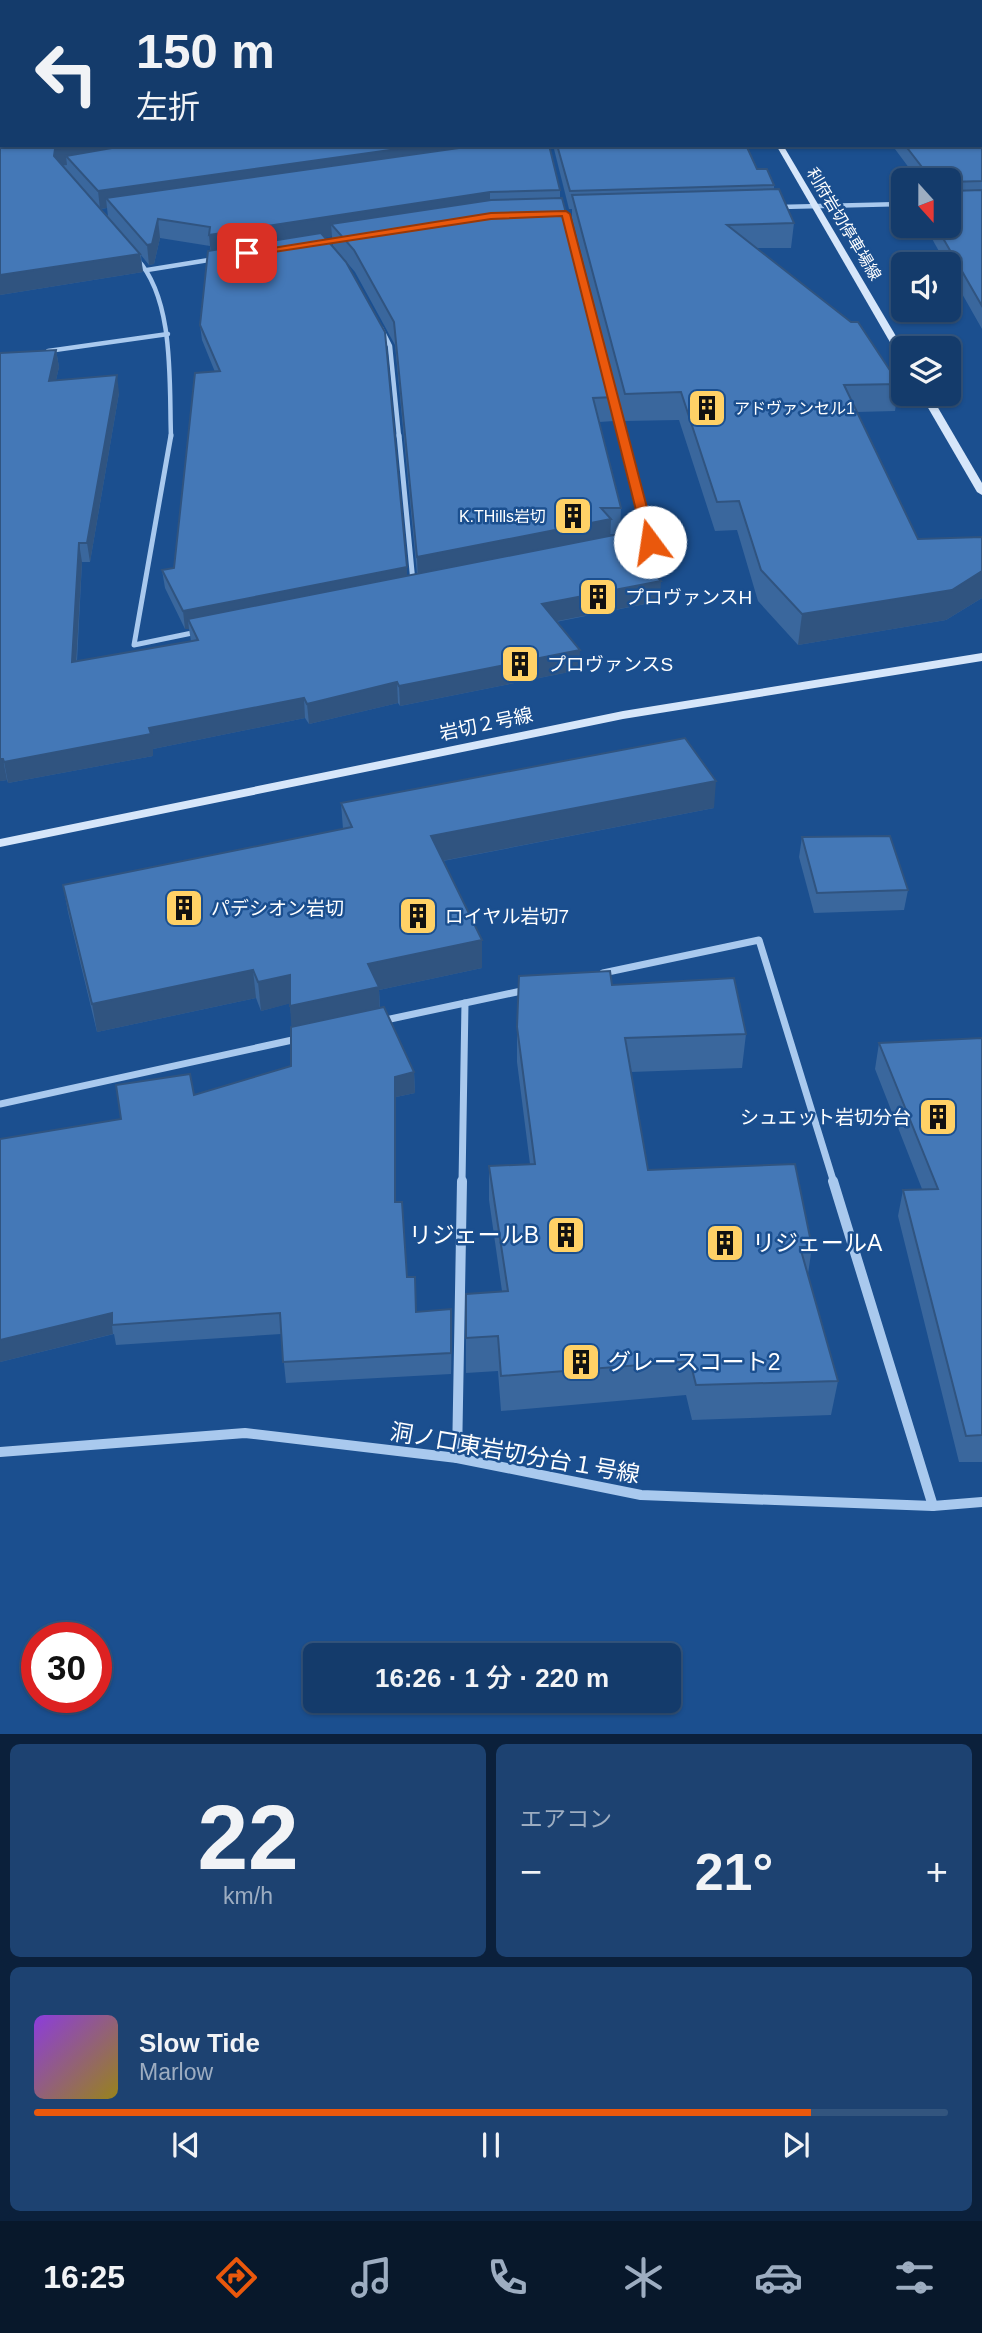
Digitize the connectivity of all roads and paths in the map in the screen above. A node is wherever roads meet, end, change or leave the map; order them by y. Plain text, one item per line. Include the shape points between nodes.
1 (780, 147) edge
2 (891, 204) edge
3 (816, 206) junction
4 (774, 207) edge
5 (131, 251) edge
6 (228, 257) edge
7 (146, 270) junction
8 (380, 325) edge
9 (168, 334) junction
10 (891, 336) edge
11 (39, 353) edge
12 (610, 384) edge
13 (932, 406) edge
14 (982, 492) edge
15 (611, 550) edge
16 (413, 588) edge
17 (200, 631) edge
18 (982, 657) edge
19 (0, 843) edge
20 (598, 974) edge
21 (532, 989) edge
22 (465, 1003) junction
23 (369, 1024) edge
24 (301, 1039) edge
25 (0, 1104) edge
26 (0, 1452) edge
27 (457, 1458) junction
28 (982, 1502) edge
29 (933, 1506) junction

1 - 3 main road, 利府岩切停車場線
2 - 3 street
3 - 4 street
3 - 10 main road, 利府岩切停車場線
5 - 7 street
6 - 7 street
7 - 9 street
8 - 16 street via 390,346
9 - 11 street
9 - 17 street via 172,438 134,645
12 - 15 street via 650,542
13 - 14 main road
18 - 19 main road, 岩切２号線 via 623,715
20 - 29 street via 759,940
21 - 22 street
22 - 23 street
22 - 27 street
24 - 25 street
26 - 27 street, 洞ノ口東岩切分台１号線 via 245,1433
27 - 29 street, 洞ノ口東岩切分台１号線 via 641,1496
28 - 29 street, 洞ノ口東岩切分台１号線

